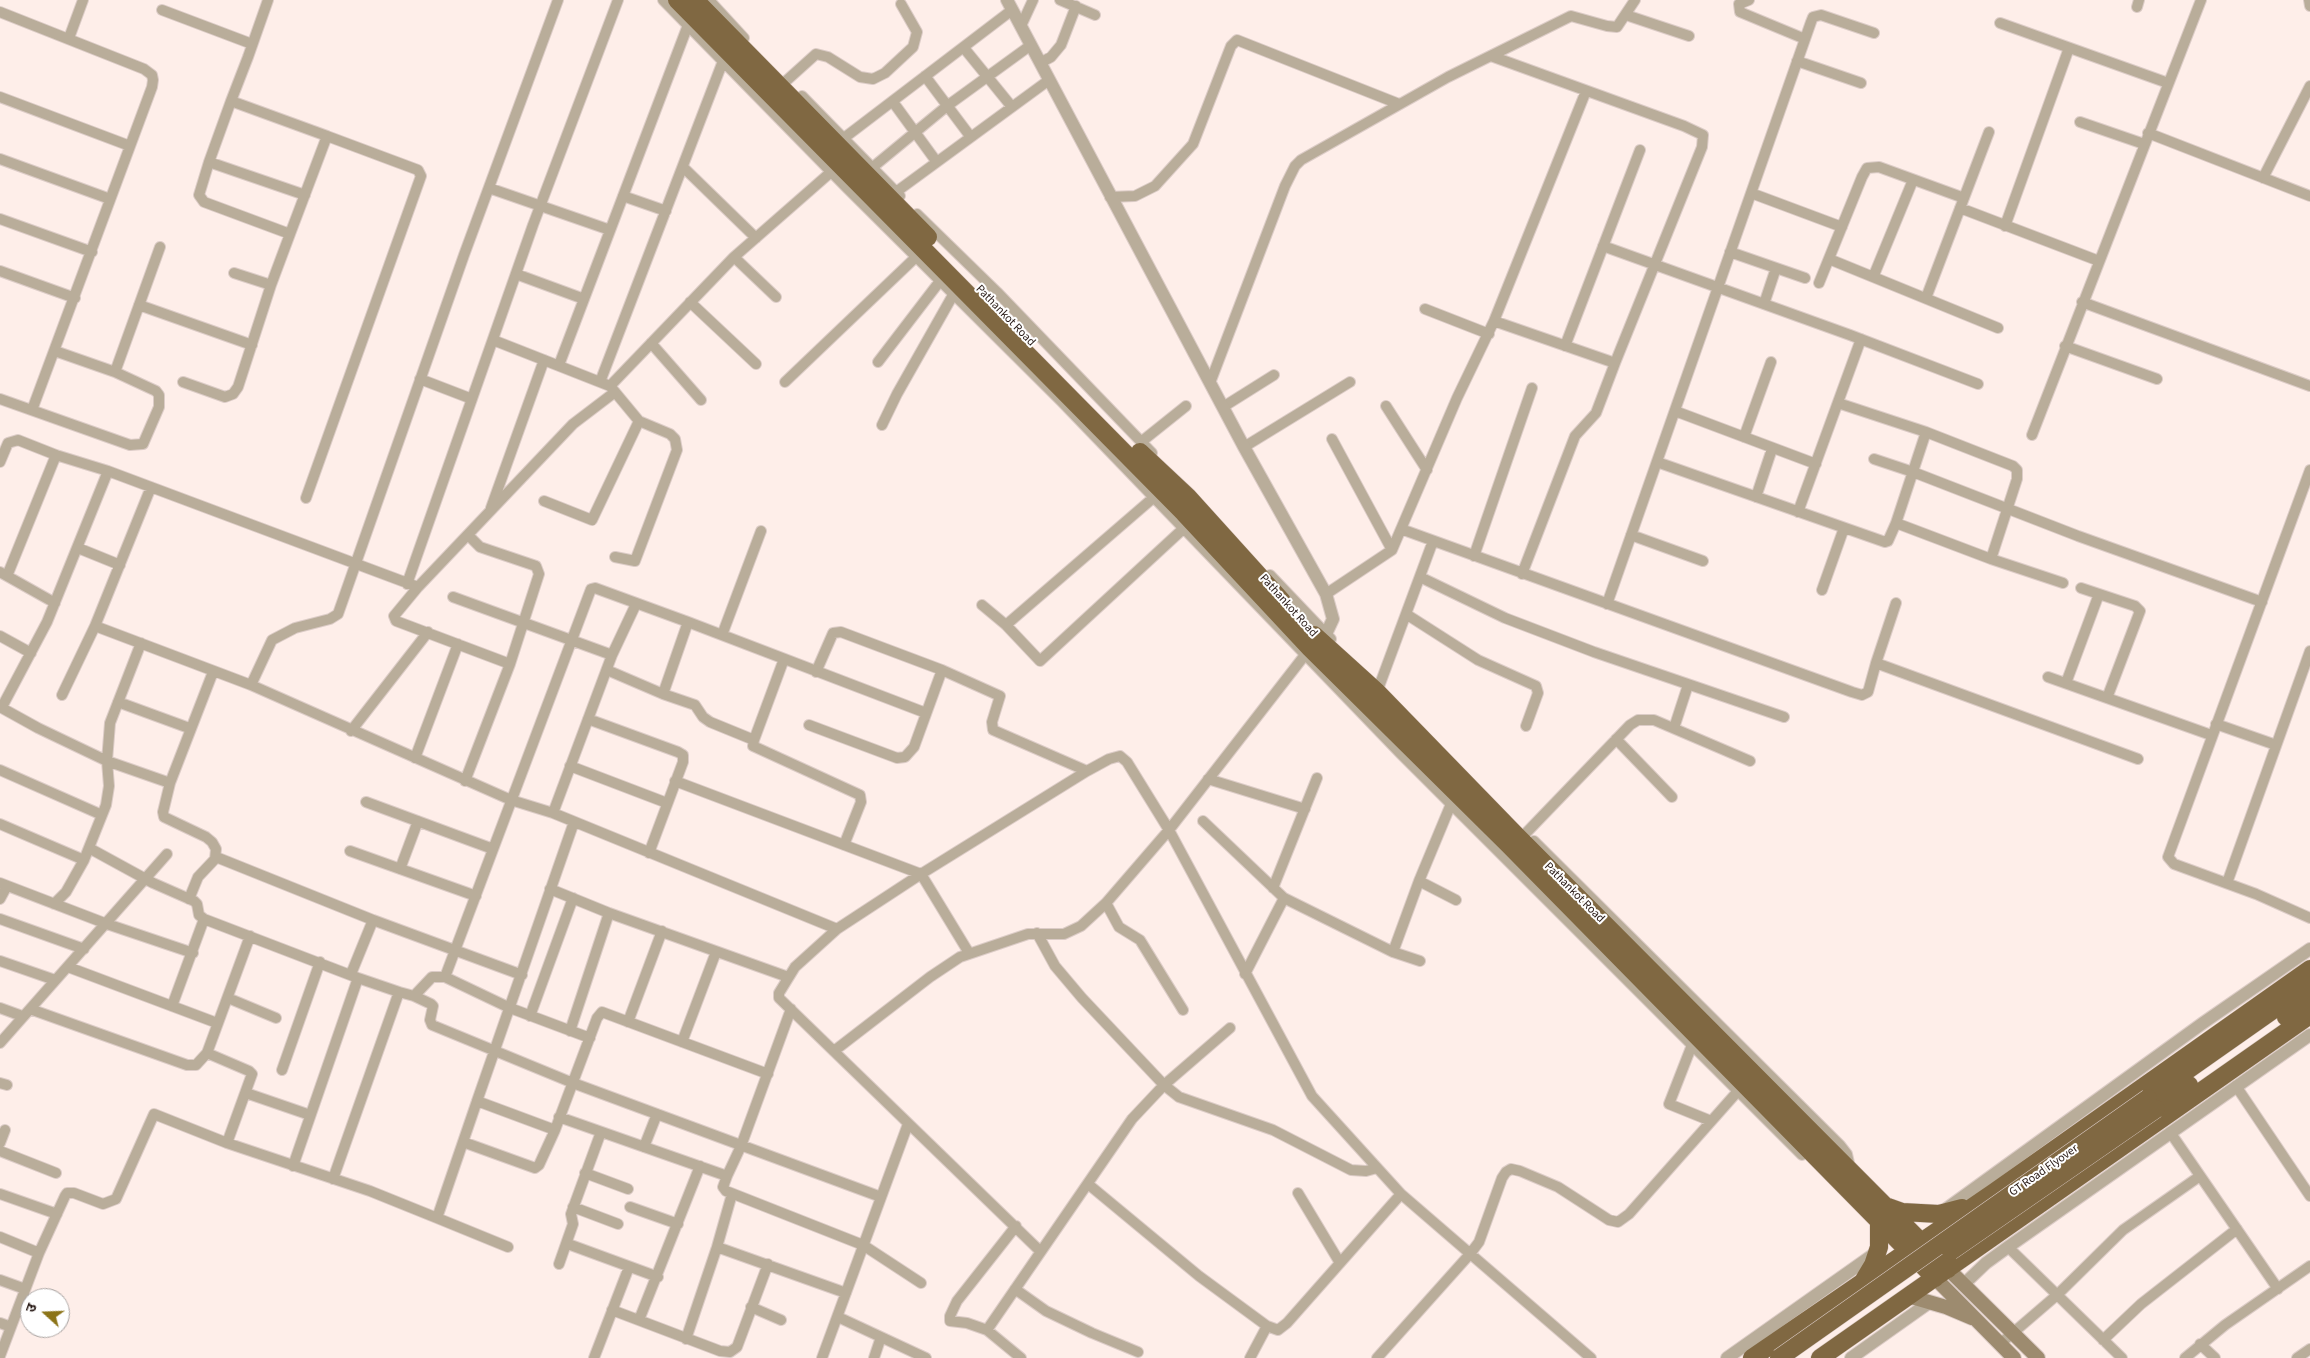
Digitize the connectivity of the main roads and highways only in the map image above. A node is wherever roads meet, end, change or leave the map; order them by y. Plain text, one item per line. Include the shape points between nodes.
1 (677, 0) edge
2 (695, 0) edge
3 (1315, 644) junction
4 (2310, 968) edge
5 (2310, 984) edge
6 (2310, 1000) edge
7 (2310, 1015) edge
8 (2152, 1103) junction
9 (1977, 1203) junction
10 (1882, 1214) junction
11 (1915, 1246) junction
12 (1941, 1273) junction
13 (1862, 1282) junction
14 (1908, 1296) junction
15 (1977, 1320) junction
16 (1752, 1358) edge
17 (1778, 1358) edge
18 (1799, 1358) edge
19 (1820, 1358) edge
20 (2014, 1358) edge
21 (2038, 1358) edge

1 - 3 highway
2 - 3 highway, Pathankot Road via 1067,380 1188,497
3 - 10 highway via 1515,851
3 - 10 highway, Pathankot Road via 1378,689 1514,834 1851,1171
4 - 9 highway
5 - 8 highway, GT Road Flyover
6 - 8 highway, GT Road Flyover
7 - 12 highway
8 - 17 highway, GT Road Flyover, bridge
8 - 18 highway, GT Road Flyover, bridge
9 - 10 highway via 1939,1214
9 - 11 highway
10 - 11 highway
10 - 13 highway via 1877,1252
11 - 12 highway
11 - 13 highway
12 - 14 highway
12 - 15 main road
12 - 21 main road via 1963,1285
13 - 16 highway
14 - 15 main road
14 - 19 highway
15 - 20 main road

